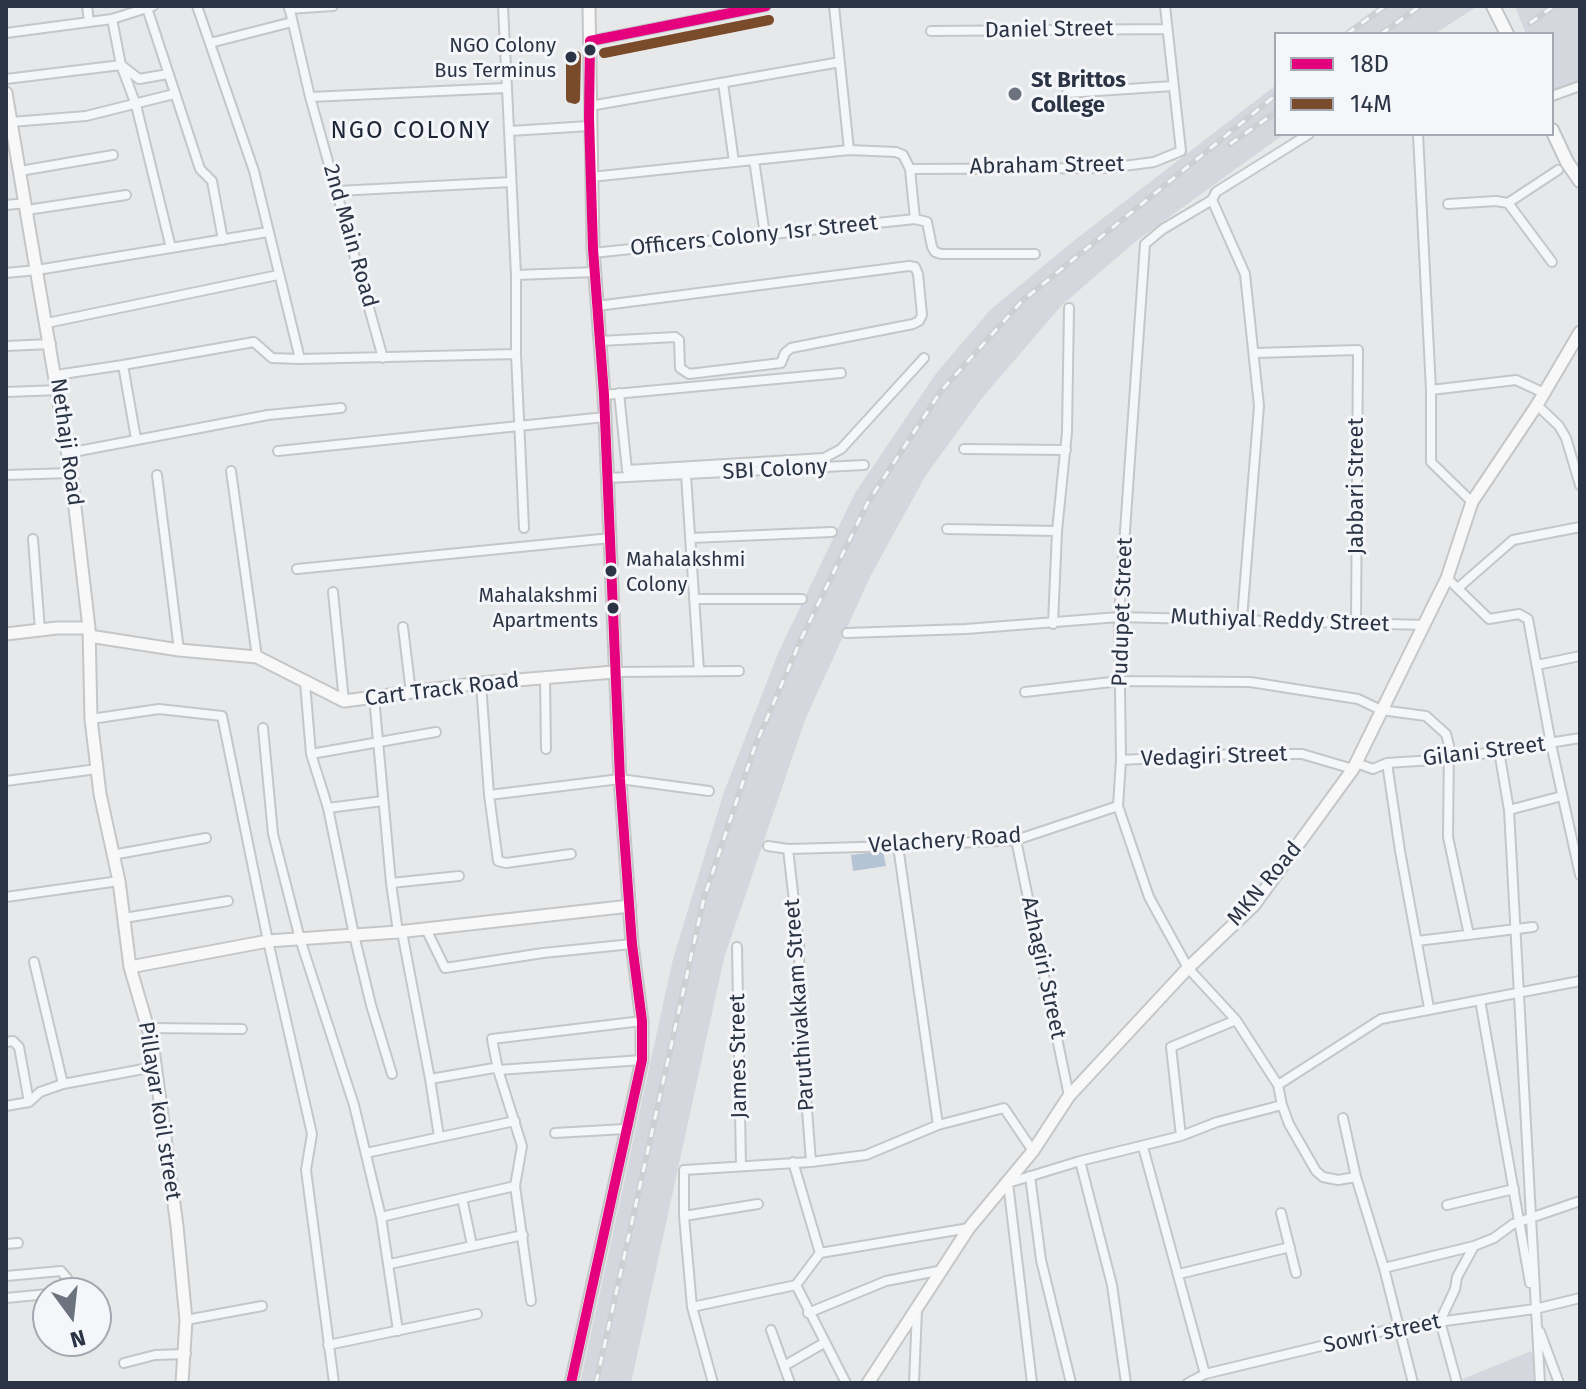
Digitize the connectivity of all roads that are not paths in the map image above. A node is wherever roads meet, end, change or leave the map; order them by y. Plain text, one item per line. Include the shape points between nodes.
1 (87, 6) edge
2 (197, 6) edge
3 (333, 6) edge
4 (503, 6) edge
5 (589, 6) edge
6 (766, 6) edge
7 (834, 6) edge
8 (1165, 6) edge
9 (1493, 6) edge
10 (150, 7) edge
11 (289, 7) edge
12 (132, 9) edge
13 (112, 19) junction
14 (89, 22) junction
15 (292, 22) junction
16 (1166, 29) junction
17 (931, 31) dead end
18 (1506, 32) edge
19 (6, 33) edge
20 (590, 41) junction
21 (210, 43) junction
22 (840, 62) junction
23 (121, 65) junction
24 (168, 74) junction
25 (6, 79) edge
26 (723, 83) junction
27 (1173, 86) junction
28 (1580, 86) edge
29 (506, 88) junction
30 (6, 93) edge
31 (1067, 93) dead end
32 (174, 94) junction
33 (1554, 95) edge
34 (310, 97) junction
35 (136, 105) junction
36 (590, 106) junction
37 (11, 122) junction
38 (589, 126) junction
39 (510, 131) junction
40 (1306, 136) edge
41 (1418, 136) edge
42 (1554, 136) edge
43 (10, 145) edge
44 (849, 150) junction
45 (113, 155) dead end
46 (754, 160) junction
47 (734, 162) junction
48 (1562, 166) junction
49 (910, 169) junction
50 (20, 171) junction
51 (591, 177) junction
52 (1580, 181) edge
53 (511, 182) junction
54 (337, 191) junction
55 (126, 195) dead end
56 (1212, 200) junction
57 (1508, 203) junction
58 (1448, 204) dead end
59 (6, 205) edge
60 (26, 207) junction
61 (915, 219) junction
62 (268, 232) junction
63 (765, 235) junction
64 (223, 240) junction
65 (171, 248) junction
66 (593, 253) junction
67 (1035, 254) dead end
68 (1552, 262) dead end
69 (37, 270) junction
70 (595, 272) junction
71 (6, 273) edge
72 (278, 275) junction
73 (516, 275) junction
74 (597, 306) junction
75 (1069, 308) dead end
76 (47, 323) junction
77 (1580, 332) edge
78 (600, 341) junction
79 (51, 344) junction
80 (6, 346) edge
81 (1255, 353) junction
82 (516, 354) junction
83 (383, 358) junction
84 (924, 358) dead end
85 (300, 359) junction
86 (123, 365) junction
87 (841, 373) dead end
88 (56, 375) junction
89 (59, 390) junction
90 (1431, 390) junction
91 (6, 392) edge
92 (619, 393) junction
93 (1544, 393) junction
94 (604, 395) junction
95 (1537, 405) junction
96 (341, 408) dead end
97 (605, 417) junction
98 (520, 427) junction
99 (136, 439) junction
100 (964, 449) dead end
101 (1066, 450) junction
102 (278, 451) dead end
103 (68, 453) junction
104 (864, 465) dead end
105 (231, 471) dead end
106 (71, 473) junction
107 (6, 475) edge
108 (157, 475) dead end
109 (686, 475) junction
110 (608, 478) junction
111 (1580, 485) edge
112 (1472, 502) junction
113 (1580, 527) edge
114 (524, 528) dead end
115 (947, 529) dead end
116 (1057, 531) junction
117 (832, 532) dead end
118 (611, 538) junction
119 (691, 538) junction
120 (33, 539) dead end
121 (297, 569) dead end
122 (1447, 578) junction
123 (1458, 588) junction
124 (333, 592) dead end
125 (694, 599) junction
126 (802, 599) dead end
127 (1119, 617) junction
128 (1242, 619) junction
129 (1356, 622) junction
130 (1053, 624) junction
131 (1425, 625) junction
132 (403, 627) dead end
133 (40, 630) junction
134 (89, 632) junction
135 (847, 633) dead end
136 (6, 634) edge
137 (179, 650) junction
138 (1580, 656) edge
139 (257, 657) junction
140 (1537, 665) junction
141 (699, 671) junction
142 (739, 671) dead end
143 (614, 672) junction
144 (545, 678) junction
145 (1120, 681) junction
146 (305, 683) junction
147 (481, 683) junction
148 (1025, 692) dead end
149 (411, 693) junction
150 (374, 697) junction
151 (344, 701) junction
152 (1381, 710) junction
153 (91, 719) junction
154 (263, 728) dead end
155 (436, 732) dead end
156 (1580, 738) edge
157 (380, 742) junction
158 (1551, 744) junction
159 (546, 749) dead end
160 (1499, 751) junction
161 (311, 754) junction
162 (1449, 759) junction
163 (1121, 760) junction
164 (1387, 763) junction
165 (1355, 766) junction
166 (97, 769) junction
167 (620, 779) junction
168 (6, 781) edge
169 (709, 791) dead end
170 (100, 794) joint
171 (489, 795) junction
172 (1562, 796) junction
173 (383, 801) junction
174 (1118, 806) junction
175 (328, 808) junction
176 (1509, 810) junction
177 (206, 838) dead end
178 (1016, 840) junction
179 (768, 846) dead end
180 (898, 846) junction
181 (788, 849) junction
182 (1577, 851) edge
183 (571, 854) dead end
184 (112, 855) junction
185 (1580, 875) edge
186 (459, 876) dead end
187 (119, 881) junction
188 (391, 883) junction
189 (6, 897) edge
190 (228, 901) dead end
191 (630, 906) junction
192 (124, 918) junction
193 (1533, 927) dead end
194 (426, 929) junction
195 (400, 932) junction
196 (354, 935) junction
197 (1469, 935) junction
198 (300, 939) junction
199 (268, 941) junction
200 (1417, 941) junction
201 (632, 944) junction
202 (737, 947) dead end
203 (34, 962) dead end
204 (130, 967) junction
205 (1188, 968) junction
206 (1580, 981) edge
207 (1480, 1000) junction
208 (1429, 1008) junction
209 (1236, 1020) junction
210 (642, 1021) junction
211 (149, 1028) junction
212 (242, 1029) dead end
213 (6, 1042) edge
214 (642, 1060) junction
215 (154, 1067) junction
216 (498, 1070) junction
217 (392, 1074) dead end
218 (430, 1079) junction
219 (63, 1084) junction
220 (1278, 1085) junction
221 (1069, 1096) junction
222 (29, 1102) junction
223 (1282, 1105) junction
224 (6, 1106) edge
225 (1343, 1118) dead end
226 (515, 1121) junction
227 (938, 1125) junction
228 (625, 1129) junction
229 (555, 1133) dead end
230 (1181, 1136) junction
231 (439, 1137) junction
232 (1143, 1147) junction
233 (1033, 1151) junction
234 (366, 1153) junction
235 (1080, 1161) junction
236 (793, 1162) junction
237 (811, 1162) junction
238 (741, 1166) junction
239 (1030, 1176) junction
240 (1356, 1177) junction
241 (1008, 1183) junction
242 (515, 1186) junction
243 (1514, 1189) junction
244 (462, 1198) junction
245 (1580, 1201) edge
246 (758, 1204) dead end
247 (1447, 1205) dead end
248 (1281, 1213) dead end
249 (684, 1216) junction
250 (381, 1217) junction
251 (1518, 1224) junction
252 (969, 1228) junction
253 (523, 1235) junction
254 (18, 1243) dead end
255 (6, 1244) edge
256 (472, 1245) junction
257 (1474, 1246) junction
258 (1290, 1247) junction
259 (820, 1253) junction
260 (390, 1264) junction
261 (1384, 1268) junction
262 (943, 1270) junction
263 (1296, 1273) dead end
264 (1179, 1274) junction
265 (6, 1276) edge
266 (67, 1277) edge
267 (796, 1285) junction
268 (32, 1296) edge
269 (6, 1298) edge
270 (1580, 1298) edge
271 (531, 1301) dead end
272 (262, 1306) dead end
273 (692, 1307) junction
274 (1535, 1309) junction
275 (917, 1310) junction
276 (808, 1313) junction
277 (477, 1314) dead end
278 (186, 1320) junction
279 (1440, 1321) junction
280 (1400, 1327) junction
281 (771, 1330) dead end
282 (398, 1331) junction
283 (824, 1343) junction
284 (328, 1345) junction
285 (186, 1354) junction
286 (124, 1363) dead end
287 (784, 1366) junction
288 (1205, 1374) junction
289 (182, 1383) edge
290 (334, 1383) edge
291 (571, 1383) edge
292 (713, 1383) edge
293 (790, 1383) edge
294 (846, 1383) edge
295 (868, 1383) edge
296 (914, 1383) edge
297 (1032, 1383) edge
298 (1071, 1383) edge
299 (1126, 1383) edge
300 (1188, 1383) edge
301 (1413, 1383) edge
302 (1457, 1383) edge
303 (1540, 1383) edge
304 (1559, 1383) edge

1 - 14 street
2 - 21 street
3 - 11 street
4 - 29 street
5 - 20 street
6 - 20 street
7 - 22 street
8 - 16 street
9 - 18 main road
10 - 12 street
10 - 24 street
11 - 15 street, 2nd Main Road
12 - 13 street
13 - 14 street
13 - 23 street
14 - 19 street
15 - 21 street
15 - 34 street, 2nd Main Road
16 - 17 street, Daniel Street
16 - 27 street
20 - 36 street
21 - 62 street via 254,171
22 - 26 street
22 - 44 street
23 - 24 street via 139,79
23 - 25 street
23 - 35 street
24 - 32 street
26 - 36 street
26 - 47 street
27 - 31 street
27 - 49 street, Abraham Street via 1181,151 1154,162 1108,168
28 - 33 street
29 - 34 street
29 - 39 street
30 - 37 street, Nethaji Road
32 - 35 street
32 - 64 street via 200,169 212,181
34 - 54 street, 2nd Main Road
35 - 37 street via 86,116
35 - 65 street
36 - 38 street
37 - 43 street, Nethaji Road
38 - 39 street
38 - 51 street
39 - 53 street
40 - 56 street via 1216,192
41 - 90 street
42 - 48 main road
43 - 50 street, Nethaji Road
44 - 46 street
44 - 49 street via 896,152
45 - 50 street
46 - 47 street
46 - 63 street
47 - 51 street
48 - 52 main road
48 - 57 street
49 - 61 street
50 - 60 street, Nethaji Road
51 - 66 street
53 - 54 street
53 - 73 street
54 - 83 street, 2nd Main Road
55 - 60 street
56 - 81 street via 1245,274
56 - 127 street, Pudupet Street via 1146,241
57 - 58 street
57 - 68 street
59 - 60 street
60 - 69 street, Nethaji Road
61 - 63 street, Officers Colony 1sr Street
61 - 67 street via 927,222 932,247 941,254
62 - 64 street
62 - 72 street
63 - 66 street, Officers Colony 1sr Street
64 - 65 street
65 - 69 street
66 - 70 street
69 - 71 street
69 - 76 street, Nethaji Road
70 - 73 street
70 - 74 street
72 - 76 street
72 - 85 street
73 - 82 street
74 - 78 street
74 - 78 street via 909,266 918,274 922,315 913,324 791,348 781,363 689,374 680,368 675,337
75 - 101 street
76 - 79 street, Nethaji Road
77 - 93 street, MKN Road
78 - 94 street
79 - 80 street
79 - 88 street, Nethaji Road
81 - 128 street via 1259,406
81 - 129 street, Jabbari Street via 1358,350
82 - 83 street
82 - 98 street
83 - 85 street
84 - 92 street via 841,449 824,458 627,470
85 - 86 street via 272,358 254,342
86 - 88 street
86 - 99 street
87 - 92 street
88 - 89 street, Nethaji Road
89 - 91 street
89 - 103 street, Nethaji Road
90 - 93 street via 1516,380
90 - 112 street via 1431,462
92 - 94 street
93 - 95 street, MKN Road
94 - 97 street
95 - 111 street via 1559,426
95 - 112 street, MKN Road
96 - 99 street
97 - 98 street
97 - 110 street
98 - 102 street
98 - 114 street
99 - 103 street
100 - 101 street
101 - 116 street
103 - 106 street, Nethaji Road
104 - 109 street, SBI Colony
105 - 139 street
106 - 107 street
106 - 134 street, Nethaji Road
108 - 137 street
109 - 110 street, SBI Colony
109 - 119 street
110 - 118 street
112 - 122 street, MKN Road
113 - 123 street via 1513,540
115 - 116 street
116 - 130 street
117 - 119 street
118 - 121 street
118 - 143 street
119 - 125 street
120 - 133 street
122 - 123 street
122 - 131 street, MKN Road
123 - 140 street via 1490,620 1519,614 1528,619
124 - 151 street
125 - 126 street
125 - 141 street
127 - 128 street, Muthiyal Reddy Street
127 - 130 street, Muthiyal Reddy Street
127 - 145 street, Pudupet Street
128 - 129 street, Muthiyal Reddy Street
129 - 131 street, Muthiyal Reddy Street
130 - 135 street, Muthiyal Reddy Street
131 - 152 street, MKN Road
132 - 149 street
133 - 134 street, Cart Track Road
133 - 136 street, Cart Track Road
134 - 137 street, Cart Track Road
134 - 153 street, Nethaji Road
137 - 139 street, Cart Track Road
138 - 140 street
139 - 146 street, Cart Track Road
140 - 158 street
141 - 142 street
141 - 143 street
143 - 144 street, Cart Track Road
143 - 167 street
144 - 147 street, Cart Track Road
144 - 159 street
145 - 148 street
145 - 152 street via 1250,682 1358,699
145 - 163 street, Pudupet Street
146 - 151 street, Cart Track Road
146 - 161 street
147 - 149 street, Cart Track Road
147 - 171 street
149 - 150 street, Cart Track Road
150 - 151 street, Cart Track Road
150 - 157 street
152 - 162 street via 1426,716 1446,734
152 - 165 street, MKN Road
153 - 166 street, Nethaji Road
153 - 199 street via 159,709 222,716
154 - 198 street via 273,834
155 - 157 street
156 - 158 street, Gilani Street
157 - 161 street
157 - 173 street
158 - 160 street, Gilani Street
158 - 172 street
160 - 162 street, Gilani Street
160 - 176 street
161 - 175 street
162 - 164 street, Gilani Street
162 - 197 street via 1448,837
163 - 165 street, Vedagiri Street via 1302,754
163 - 174 street, Pudupet Street
164 - 165 street, Gilani Street via 1373,769
164 - 200 street
165 - 205 street, MKN Road via 1254,905
166 - 168 street
166 - 170 street, Nethaji Road
167 - 169 street
167 - 171 street
167 - 191 street
170 - 184 street, Pillayar koil street
171 - 183 street via 498,861
172 - 176 street
172 - 182 street
173 - 175 street
173 - 188 street
174 - 178 street, Velachery Road
174 - 205 street, Pudupet Street via 1149,897
175 - 196 street
176 - 303 street
177 - 184 street
178 - 180 street, Velachery Road
178 - 221 street, Azhagiri Street
179 - 181 street, Velachery Road
180 - 181 street, Velachery Road
180 - 227 street
181 - 237 street, Paruthivakkam Street
182 - 185 street
184 - 187 street, Pillayar koil street
186 - 188 street
187 - 189 street
187 - 192 street, Pillayar koil street
188 - 195 street
190 - 192 street
191 - 194 street
191 - 201 street
192 - 204 street, Pillayar koil street
193 - 197 street
194 - 195 street
194 - 201 street via 445,968
195 - 196 street
195 - 218 street
196 - 198 street
196 - 217 street
197 - 200 street
198 - 199 street
198 - 234 street
199 - 204 street
199 - 284 street via 312,1134 306,1170
200 - 208 street
201 - 210 street
202 - 238 street, James Street
203 - 219 street
204 - 211 street, Pillayar koil street
205 - 209 street, Pudupet Street
205 - 221 street, MKN Road
206 - 207 street
207 - 208 street
207 - 243 street
208 - 220 street via 1381,1019
209 - 220 street, Pudupet Street
209 - 230 street via 1171,1047
210 - 214 street
210 - 216 street via 492,1039
211 - 212 street
211 - 215 street, Pillayar koil street
213 - 222 street via 19,1047
214 - 216 street
214 - 228 street
215 - 219 street
215 - 278 street, Pillayar koil street
216 - 218 street
216 - 226 street
218 - 231 street
219 - 222 street
220 - 223 street
221 - 233 street, MKN Road
222 - 224 street
223 - 230 street
223 - 240 street via 1316,1171 1338,1180
225 - 240 street
226 - 231 street
226 - 242 street via 522,1146
227 - 233 street via 1004,1108
227 - 237 street via 866,1155
228 - 229 street
228 - 291 street
230 - 232 street
231 - 234 street
232 - 235 street
232 - 264 street
233 - 241 street, MKN Road
234 - 250 street
235 - 239 street
235 - 299 street via 1112,1285
236 - 237 street
236 - 238 street
236 - 259 street
238 - 249 street via 684,1170
239 - 241 street
239 - 298 street via 1041,1260
240 - 261 street
241 - 252 street, MKN Road
241 - 297 street
242 - 244 street
242 - 253 street
243 - 247 street
243 - 251 street
244 - 250 street
244 - 256 street
245 - 251 street
246 - 249 street
248 - 258 street
249 - 273 street
250 - 260 street
251 - 257 street
251 - 274 street
252 - 259 street
252 - 262 street, MKN Road
253 - 256 street
253 - 271 street
254 - 255 street
256 - 260 street
257 - 261 street
257 - 279 street
258 - 263 street
258 - 264 street
259 - 267 street
260 - 282 street
261 - 280 street
262 - 275 street, MKN Road
262 - 276 street via 886,1281
264 - 288 street
265 - 266 street via 53,1271
267 - 273 street
267 - 276 street
268 - 269 street
270 - 274 street, Sowri street
272 - 278 street
273 - 292 street
274 - 279 street, Sowri street
274 - 304 street
275 - 295 street, MKN Road
275 - 296 street
276 - 283 street
277 - 282 street
278 - 285 street, Pillayar koil street
279 - 280 street, Sowri street
279 - 302 street
280 - 288 street, Sowri street
280 - 301 street
281 - 287 street
282 - 284 street
283 - 287 street
283 - 294 street
284 - 290 street
285 - 286 street
285 - 289 street, Pillayar koil street
287 - 293 street
288 - 300 street, Sowri street

